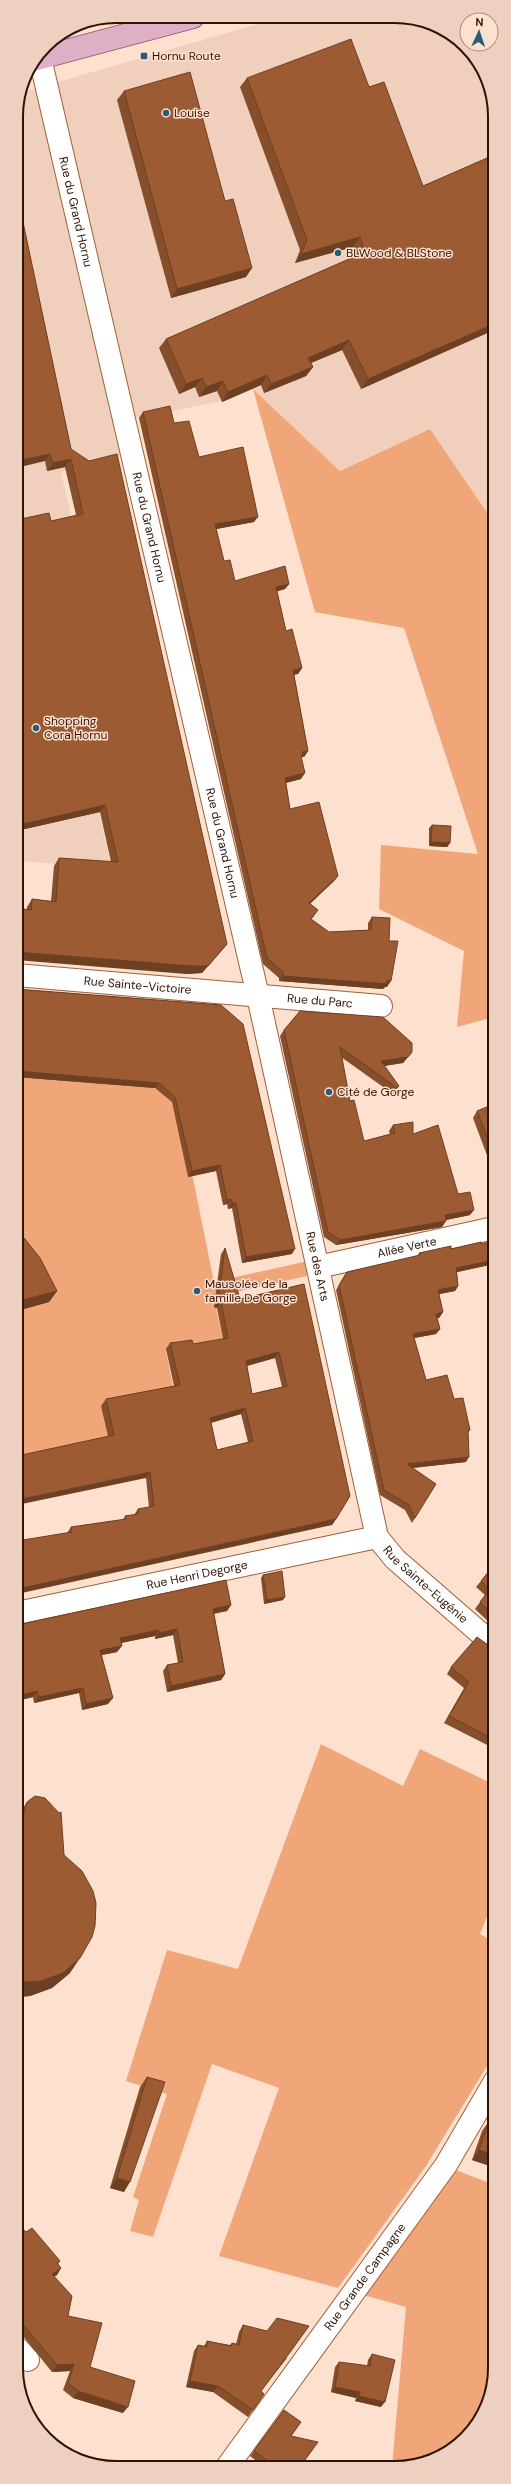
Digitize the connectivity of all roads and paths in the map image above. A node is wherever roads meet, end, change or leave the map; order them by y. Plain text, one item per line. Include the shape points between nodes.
1 (167, 23) edge
2 (45, 56) edge
3 (39, 64) edge
4 (23, 976) edge
5 (258, 996) junction
6 (381, 1006) dead end
7 (488, 1229) edge
8 (318, 1267) junction
9 (377, 1537) junction
10 (23, 1612) edge
11 (488, 1640) edge
12 (488, 2093) edge
13 (231, 2461) edge

1 - 2 main road
3 - 5 street, Rue du Grand Hornu
4 - 5 street, Rue Sainte-Victoire
5 - 6 street, Rue du Parc
5 - 8 street, Rue des Arts
7 - 8 street, Allée Verte
8 - 9 street, Rue des Arts
9 - 10 street, Rue Henri Degorge
9 - 11 street, Rue Sainte-Eugénie via 395,1559
12 - 13 street, Rue Grande Campagne via 446,2166

